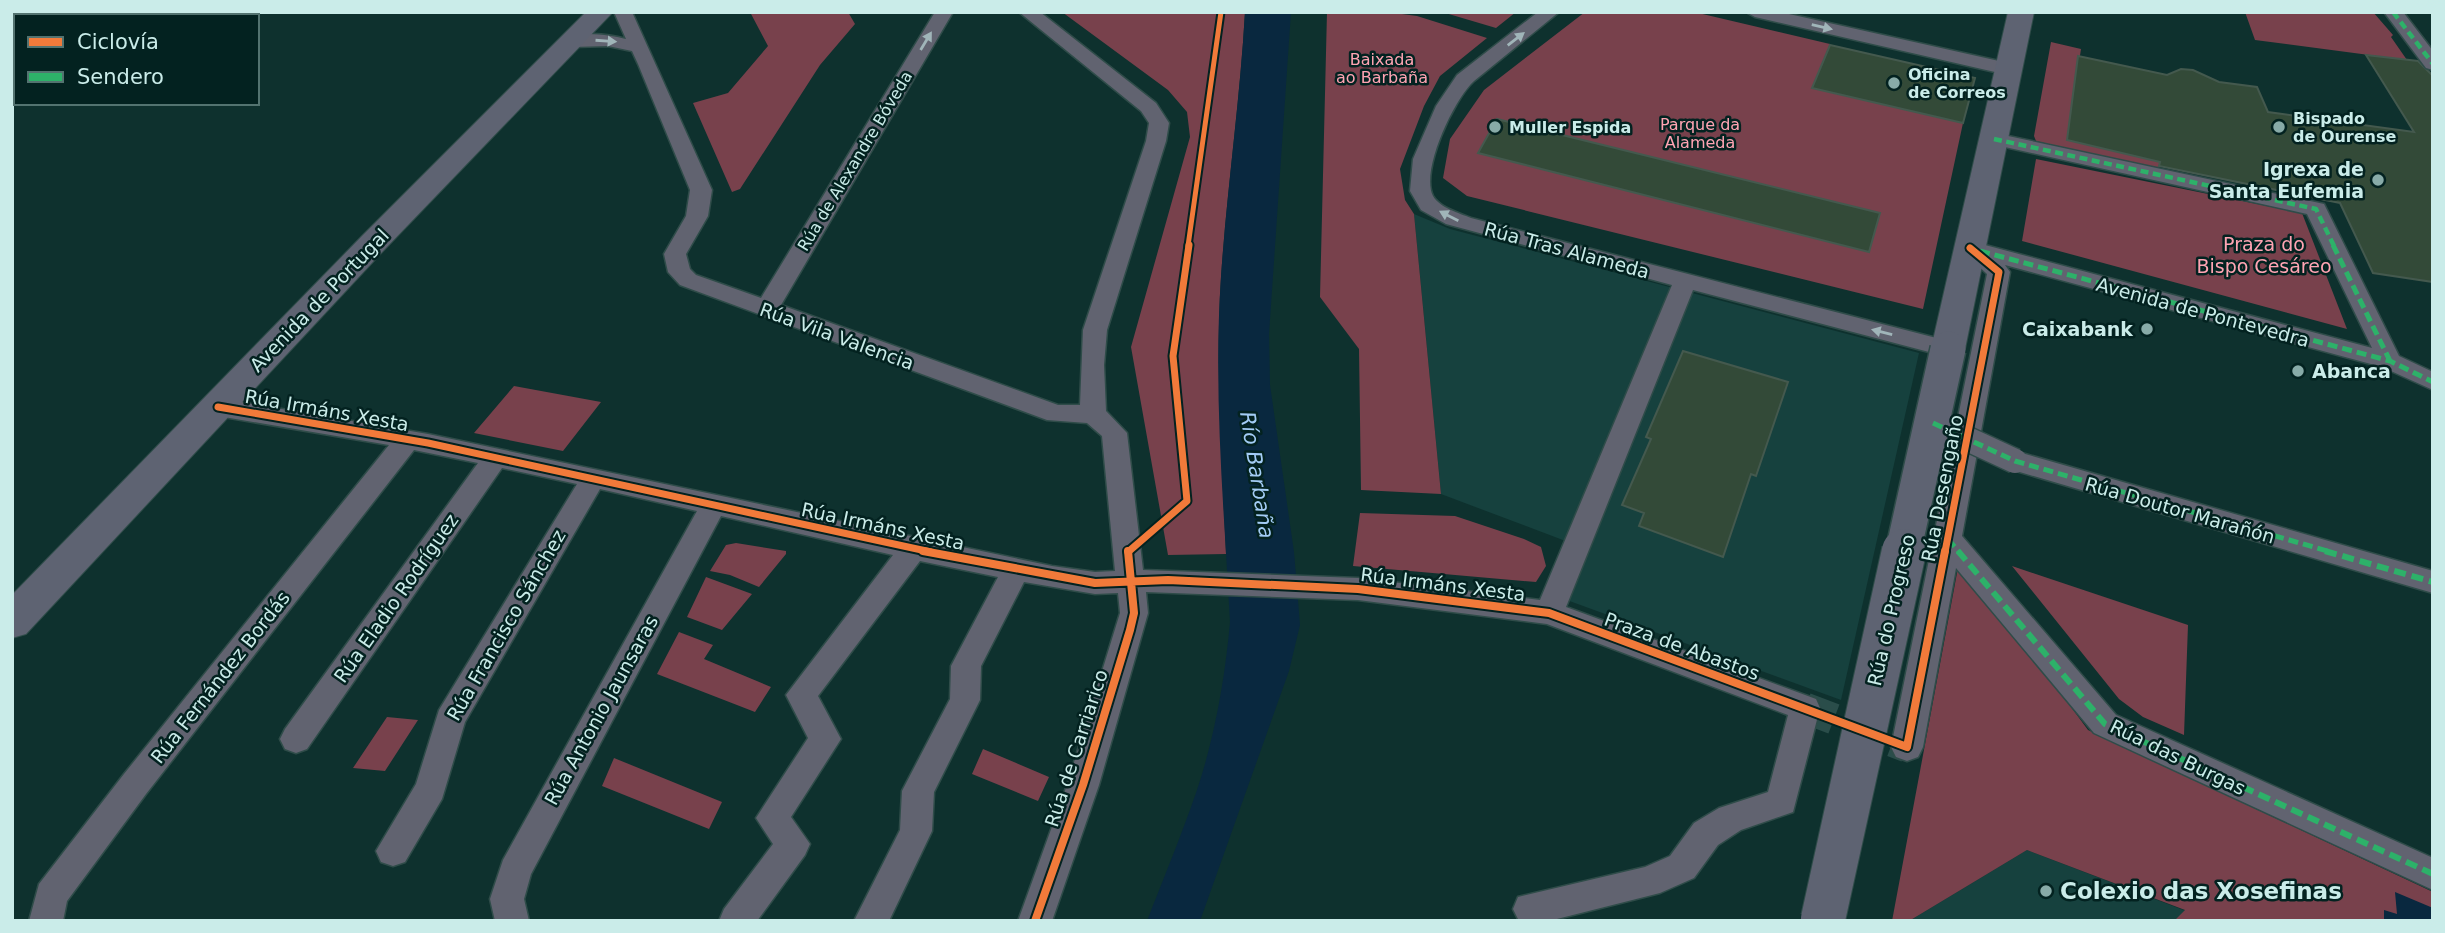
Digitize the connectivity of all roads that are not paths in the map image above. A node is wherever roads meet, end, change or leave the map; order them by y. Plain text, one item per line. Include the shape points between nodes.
1 (623, 12) edge
2 (944, 12) edge
3 (1028, 12) edge
4 (1550, 12) edge
5 (1755, 12) edge
6 (2021, 12) edge
7 (2393, 12) edge
8 (589, 24) edge
9 (635, 39) junction
10 (2433, 64) edge
11 (2008, 69) junction
12 (1994, 139) junction
13 (1970, 248) junction
14 (1685, 282) junction
15 (766, 310) junction
16 (1948, 349) junction
17 (2390, 361) junction
18 (2433, 382) edge
19 (218, 407) junction
20 (1093, 414) junction
21 (1933, 423) junction
22 (407, 440) junction
23 (495, 457) junction
24 (593, 479) junction
25 (713, 506) junction
26 (1948, 539) junction
27 (913, 548) junction
28 (1129, 566) junction
29 (1016, 570) junction
30 (2433, 582) edge
31 (1549, 612) junction
32 (12, 622) edge
33 (296, 739) dead end
34 (1907, 747) dead end
35 (393, 851) dead end
36 (2433, 874) edge
37 (48, 908) edge
38 (1530, 909) dead end
39 (1822, 920) edge
40 (512, 921) edge
41 (736, 921) edge
42 (871, 921) edge
43 (1035, 921) edge

1 - 9 street
15 -> 2 street, Rúa de Alexandre Bóveda
3 - 20 street via 1149,107 1159,123 1096,330
14 -> 4 street, Rúa Tras Alameda via 1463,223 1425,201 1422,171 1443,108 1461,81
5 -> 11 street
6 - 11 street, Rúa do Progreso
7 - 10 street
8 - 9 street
8 -> 9 street via 608,40
8 - 19 street, Avenida de Portugal
9 - 15 street, Rúa Vila Valencia via 701,190 699,214 675,254 679,272 702,287
11 - 12 street, Rúa do Progreso
12 - 13 street, Rúa do Progreso
12 - 17 street via 2316,209
13 - 16 street, Rúa do Progreso
13 - 17 street, Avenida de Pontevedra
13 - 26 street, Rúa Desengaño via 1999,272
16 -> 14 street, Rúa Tras Alameda
14 - 31 street
15 - 20 street, Rúa Vila Valencia via 1056,414
16 - 21 street, Rúa do Progreso, bridge
17 - 18 street, Avenida de Pontevedra
19 - 22 street, Rúa Irmáns Xesta
19 - 32 street, Avenida de Portugal
20 - 28 street via 1114,433
21 - 30 street, Rúa Doutor Marañón, bridge via 2015,461
21 - 39 street, Rúa do Progreso, bridge
22 - 23 street, Rúa Irmáns Xesta
22 - 37 street, Rúa Fernández Bordás via 135,784
23 - 24 street, Rúa Irmáns Xesta
23 - 33 street, Rúa Eladio Rodríguez
24 - 25 street, Rúa Irmáns Xesta
24 - 35 street, Rúa Francisco Sánchez via 450,719 430,789
25 - 27 street, Rúa Irmáns Xesta
25 - 40 street, Rúa Antonio Jaunsaras via 515,871 508,899
26 - 34 street, Rúa Desengaño
26 - 36 street, Rúa das Burgas via 2105,724
27 - 29 street, Rúa Irmáns Xesta
27 - 41 street via 801,695 825,739 772,818 793,844
28 - 29 street, Rúa Irmáns Xesta via 1095,583
28 - 31 street, Rúa Irmáns Xesta via 1168,580 1358,589
28 - 43 street, Rúa de Carriarico via 1134,613 1130,630
29 - 42 street via 966,666 964,700 918,791 916,831
31 - 38 street, Praza de Abastos via 1805,708 1782,802 1731,817 1706,834 1682,867 1648,882

